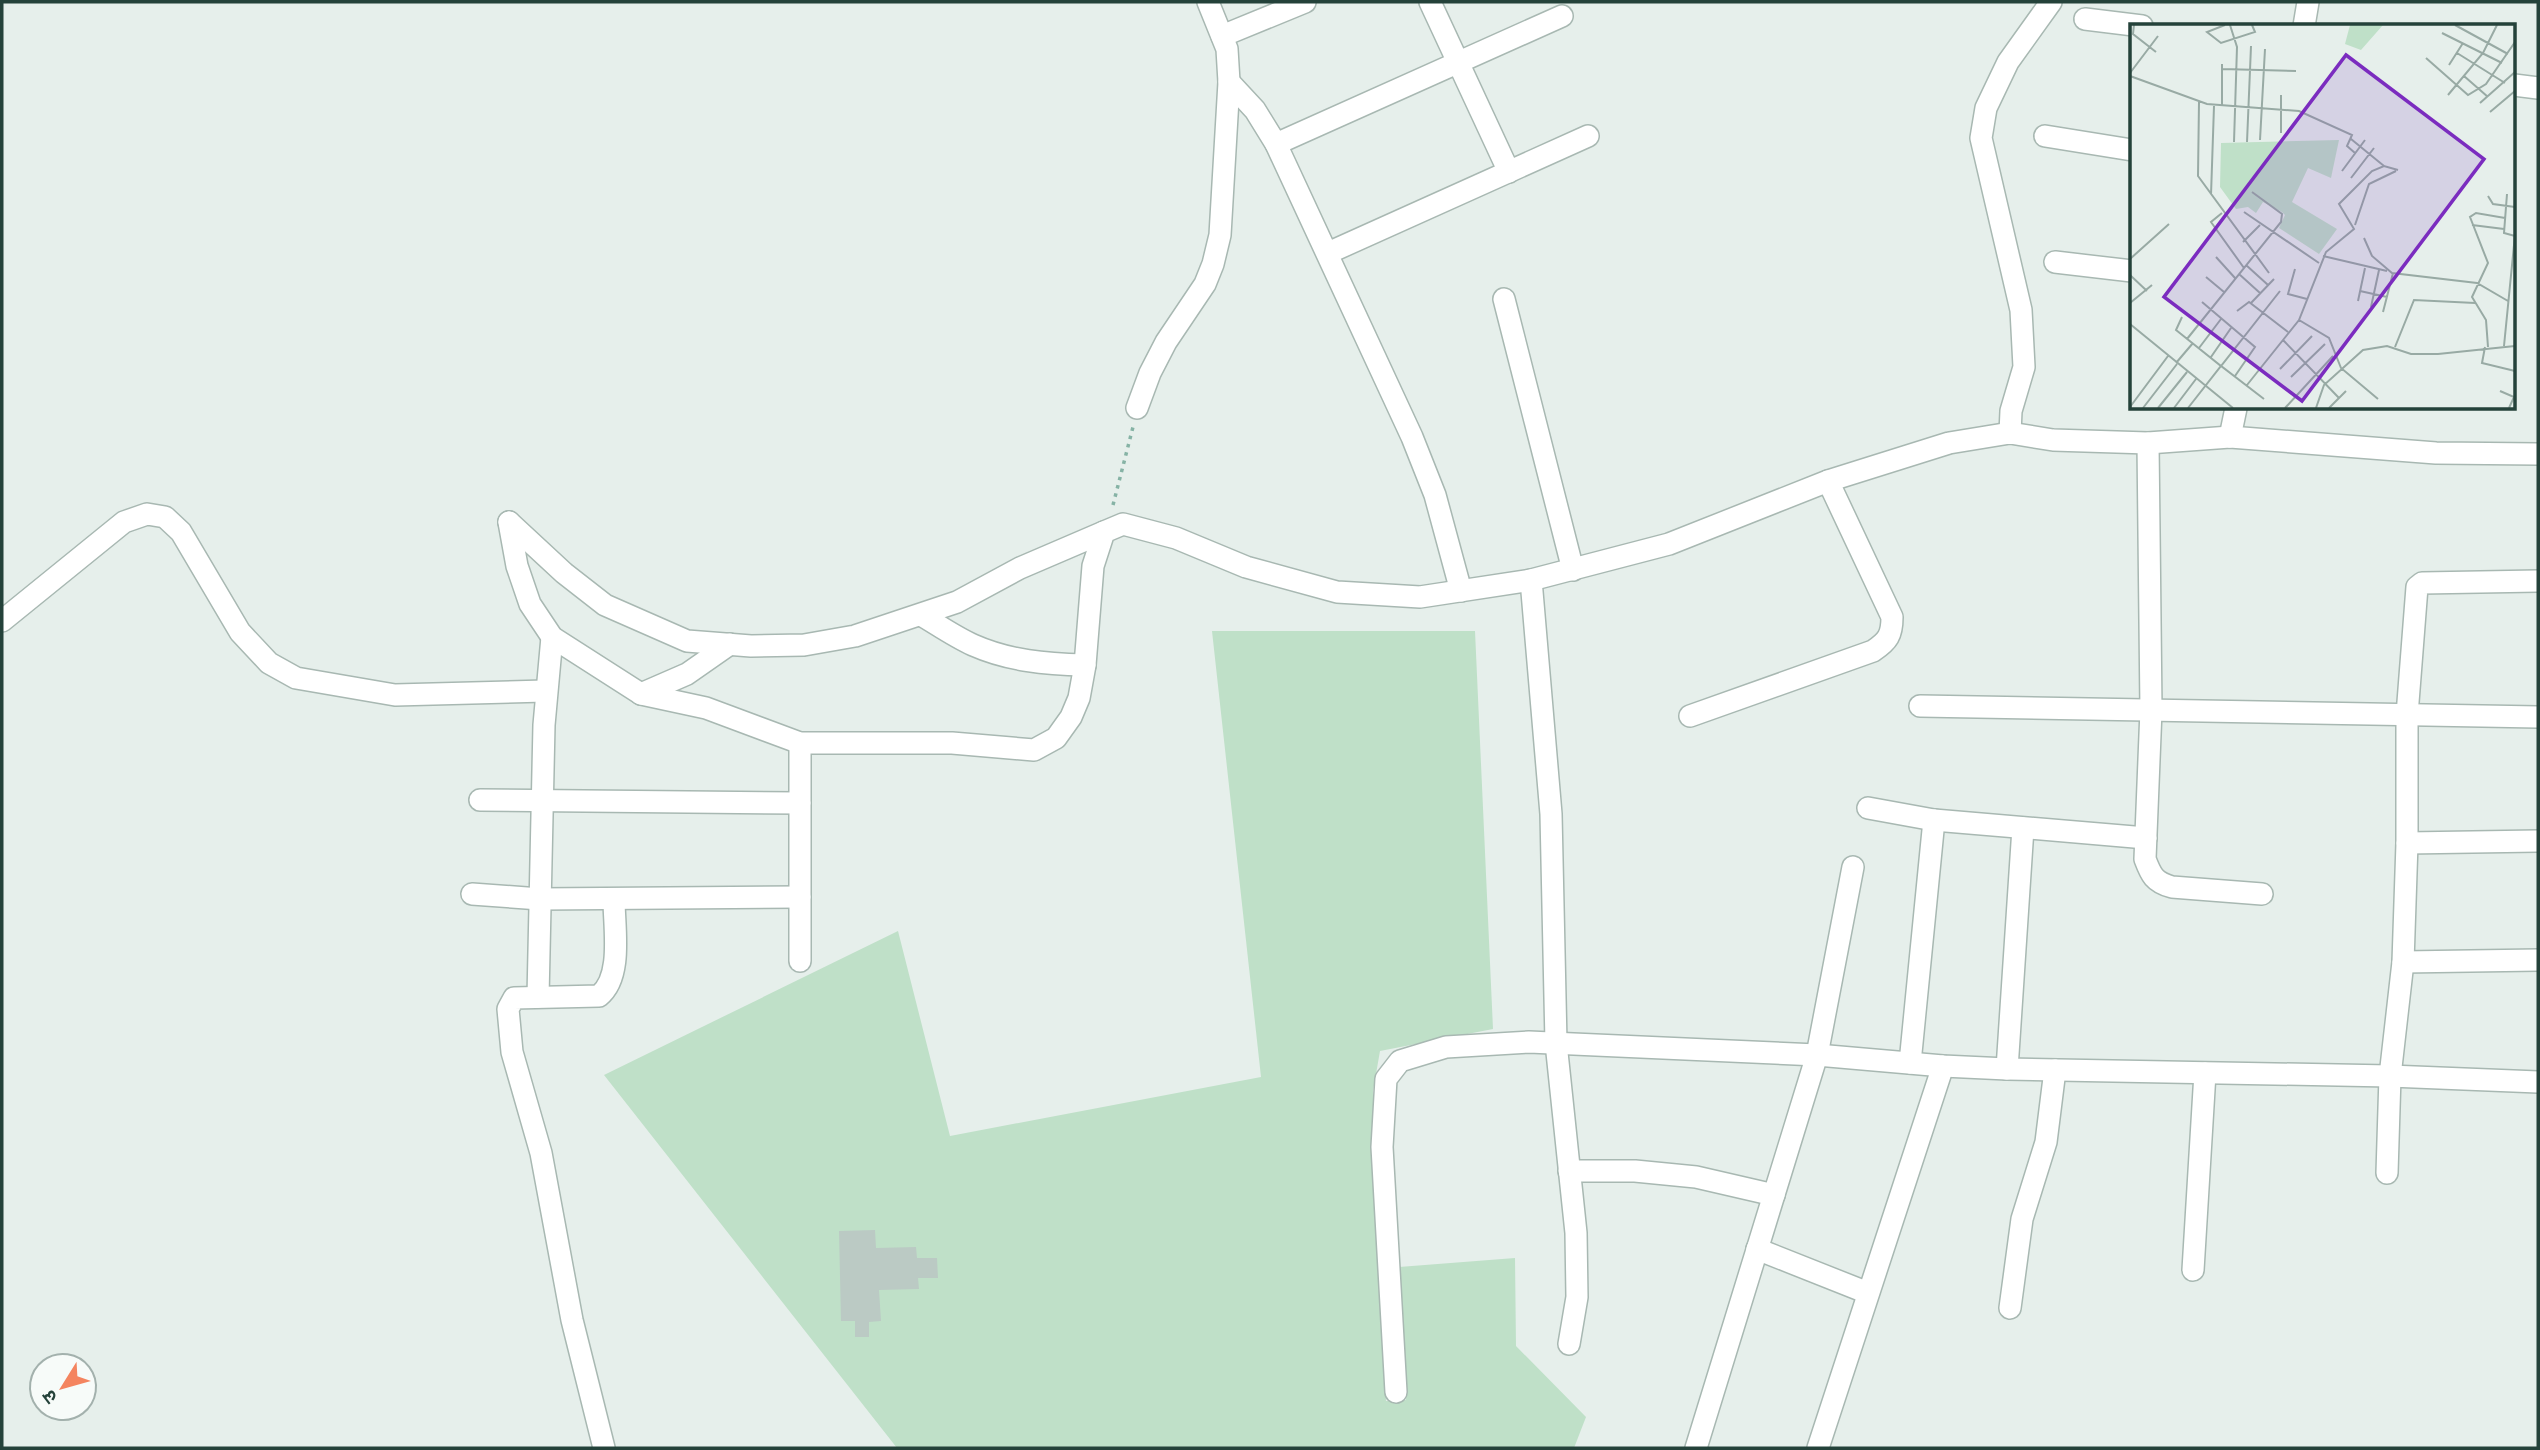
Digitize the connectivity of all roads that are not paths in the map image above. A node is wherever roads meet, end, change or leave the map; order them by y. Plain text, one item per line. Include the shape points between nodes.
1 (1208, 2) edge
2 (1305, 2) edge
3 (1430, 2) edge
4 (2051, 2) edge
5 (2308, 2) edge
6 (1562, 16) dead end
7 (2085, 19) dead end
8 (2304, 24) edge
9 (2130, 25) edge
10 (1222, 36) junction
11 (1458, 61) junction
12 (1229, 82) junction
13 (2516, 85) edge
14 (2538, 88) edge
15 (2045, 135) dead end
16 (1588, 136) dead end
17 (1276, 144) junction
18 (2130, 150) edge
19 (1509, 172) junction
20 (1328, 253) junction
21 (2055, 262) dead end
22 (2130, 271) edge
23 (1504, 299) dead end
24 (1138, 408) road end
25 (2236, 410) edge
26 (2010, 433) junction
27 (2230, 437) junction
28 (2148, 443) junction
29 (2538, 454) edge
30 (1828, 481) junction
31 (1104, 532) junction
32 (1573, 570) junction
33 (1531, 580) junction
34 (2538, 581) edge
35 (1461, 591) junction
36 (921, 615) junction
37 (2, 621) edge
38 (552, 637) junction
39 (730, 644) junction
40 (1085, 665) junction
41 (545, 691) junction
42 (641, 694) junction
43 (1920, 706) dead end
44 (2151, 710) junction
45 (2407, 715) junction
46 (1690, 716) dead end
47 (2538, 717) edge
48 (800, 743) junction
49 (480, 800) dead end
50 (541, 800) junction
51 (800, 803) junction
52 (1868, 808) dead end
53 (1934, 820) junction
54 (2024, 828) junction
55 (2146, 838) junction
56 (2538, 841) edge
57 (2407, 843) junction
58 (1853, 867) dead end
59 (472, 894) dead end
60 (2262, 894) dead end
61 (800, 897) junction
62 (540, 898) junction
63 (614, 899) junction
64 (2538, 960) edge
65 (800, 961) dead end
66 (2403, 962) junction
67 (538, 997) junction
68 (1556, 1043) junction
69 (1817, 1055) junction
70 (1910, 1063) junction
71 (1942, 1066) junction
72 (2007, 1069) junction
73 (2055, 1070) junction
74 (2205, 1073) junction
75 (2390, 1076) junction
76 (2538, 1082) edge
77 (1569, 1171) junction
78 (2387, 1173) dead end
79 (1773, 1195) junction
80 (1757, 1250) junction
81 (2193, 1270) dead end
82 (1868, 1293) junction
83 (2010, 1308) dead end
84 (1569, 1343) dead end
85 (1396, 1392) dead end
86 (604, 1448) edge
87 (1696, 1448) edge
88 (1818, 1448) edge

1 - 10 street
2 - 10 street
3 - 11 street
4 - 26 street via 2008,62 1986,108 1981,138 2021,310 2024,367 2011,411
5 - 8 street
6 - 11 street
7 - 9 street
10 - 12 street
11 - 17 street
11 - 19 street
12 - 17 street via 1255,110
12 - 24 street via 1220,235 1213,264 1166,342
13 - 14 street
15 - 18 street
16 - 19 street
17 - 20 street
19 - 20 street
20 - 35 street via 1412,437
21 - 22 street
23 - 32 street
25 - 27 street
26 - 28 street via 2053,440
26 - 30 street via 1950,443
27 - 28 street
27 - 29 street via 2436,453
28 - 44 street
30 - 32 street via 1669,544
30 - 46 street via 1892,617 1892,633 1873,651
31 - 35 street via 1123,524 1176,538 1246,567 1337,592 1420,597
31 - 36 street via 1020,568 957,603
31 - 40 street via 1093,566
32 - 33 street
33 - 35 street
33 - 68 street via 1551,814
34 - 45 street via 2423,583 2417,587
36 - 39 street via 855,636 804,645
36 - 40 street via 972,645 1020,660
37 - 41 street via 124,522 147,514 165,517 181,532 240,632 268,663 296,678 395,695
38 - 39 street via 530,604 509,522 605,605 687,641
38 - 41 street
38 - 42 street
39 - 42 street via 687,674
40 - 48 street via 1071,717 1056,738 1034,750 952,743
41 - 50 street
42 - 48 street via 706,708
43 - 44 street
44 - 45 street
44 - 55 street
45 - 47 street
45 - 57 street
48 - 51 street
49 - 50 street
50 - 51 street
50 - 62 street
51 - 61 street
52 - 53 street
53 - 54 street
53 - 70 street
54 - 55 street
54 - 72 street
55 - 60 street via 2145,859 2159,883
56 - 57 street
57 - 66 street
58 - 69 street
59 - 62 street
61 - 63 street
61 - 65 street
62 - 63 street
62 - 67 street
63 - 67 street via 614,975 606,991 599,996
64 - 66 street
66 - 75 street
67 - 86 street via 514,998 508,1009 512,1052 541,1153 572,1320
68 - 69 street
68 - 77 street
68 - 85 street via 1446,1047 1400,1061 1386,1079 1382,1147
69 - 70 street
69 - 79 street
70 - 71 street
71 - 72 street
71 - 82 street
72 - 73 street
73 - 74 street
73 - 83 street via 2046,1142 2022,1219
74 - 75 street
74 - 81 street
75 - 76 street
75 - 78 street
77 - 79 street via 1696,1177
77 - 84 street via 1577,1297
79 - 80 street
80 - 82 street
80 - 87 street
82 - 88 street

